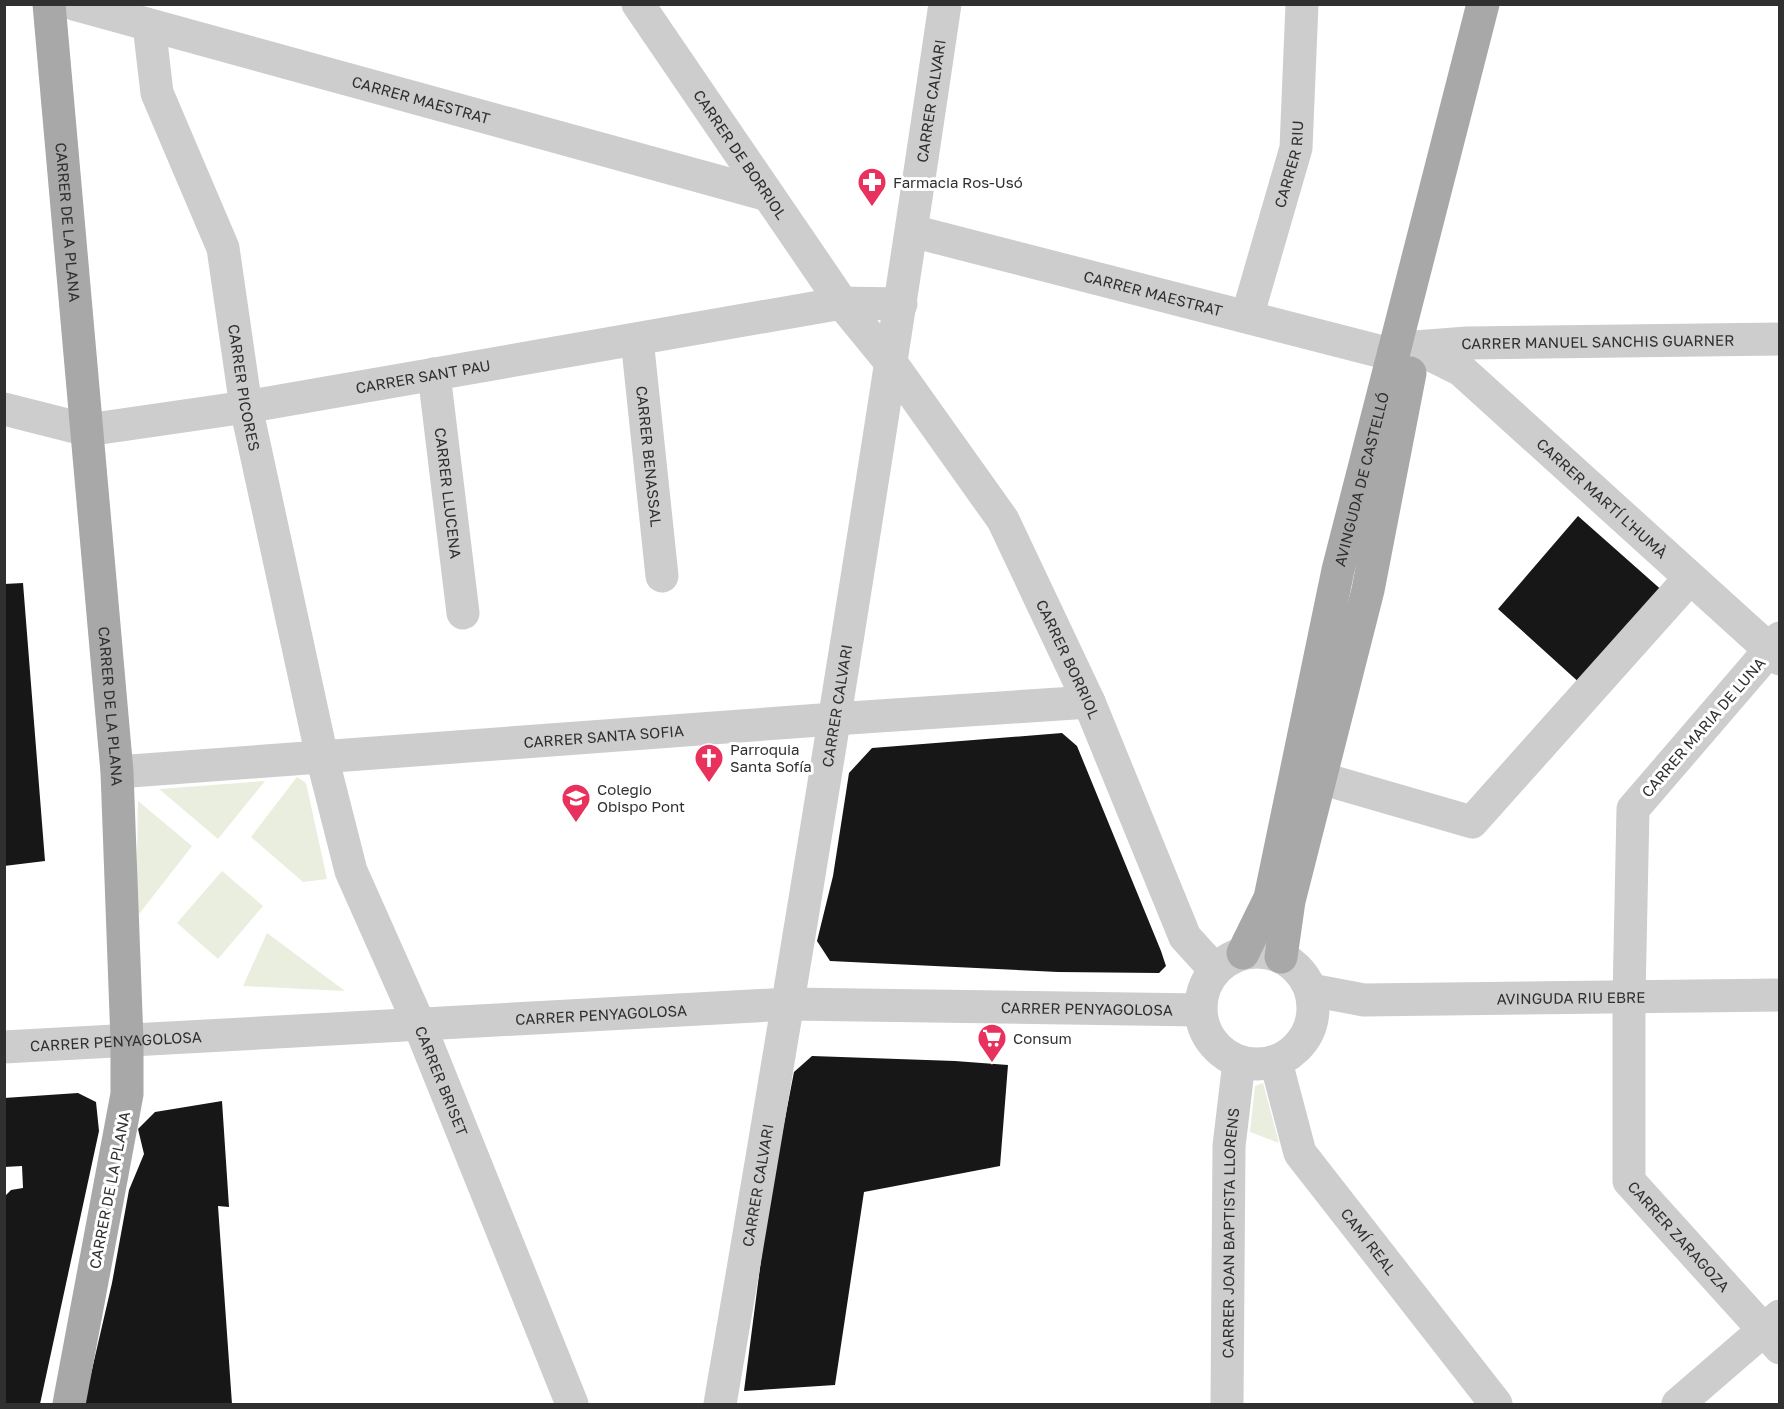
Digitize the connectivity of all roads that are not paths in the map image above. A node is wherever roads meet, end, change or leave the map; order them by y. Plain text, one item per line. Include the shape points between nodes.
1 (49, 4) edge
2 (74, 4) edge
3 (638, 4) edge
4 (945, 4) edge
5 (1302, 4) edge
6 (1484, 4) edge
7 (1503, 4) edge
8 (149, 25) junction
9 (768, 195) junction
10 (912, 231) junction
11 (842, 303) junction
12 (901, 303) junction
13 (1247, 317) junction
14 (637, 339) junction
15 (1779, 339) edge
16 (1405, 351) junction
17 (892, 364) junction
18 (434, 374) junction
19 (246, 407) junction
20 (4, 409) edge
21 (87, 430) junction
22 (662, 576) dead end
23 (1690, 578) junction
24 (463, 614) dead end
25 (1776, 649) edge
26 (1089, 702) junction
27 (834, 719) junction
28 (322, 757) junction
29 (117, 772) junction
30 (1320, 778) junction
31 (1243, 953) junction
32 (1281, 957) junction
33 (1215, 970) junction
34 (1311, 990) junction
35 (1779, 995) edge
36 (1629, 997) junction
37 (1364, 1000) junction
38 (789, 1004) junction
39 (1200, 1010) junction
40 (1312, 1023) junction
41 (419, 1024) junction
42 (127, 1041) junction
43 (4, 1047) edge
44 (1239, 1062) junction
45 (1276, 1062) junction
46 (1774, 1331) edge
47 (69, 1404) edge
48 (572, 1404) edge
49 (720, 1404) edge
50 (1227, 1404) edge
51 (1496, 1404) edge
52 (1678, 1404) edge

1 - 21 main road, CARRER DE LA PLANA
2 - 8 street, CARRER MAESTRAT
3 - 9 street, CARRER DE BORRIOL
4 - 10 street, CARRER CALVARI
5 - 13 street, CARRER RIU via 1296,148
6 - 16 main road, AVINGUDA DE CASTELLÓ
7 - 16 main road, AVINGUDA DE CASTELLÓ
8 - 9 street, CARRER MAESTRAT
8 - 19 street, CARRER PICORES via 157,93 223,248
9 - 11 street, CARRER DE BORRIOL
10 - 12 street, CARRER CALVARI
10 - 13 street, CARRER MAESTRAT
11 - 12 street
11 - 14 street, CARRER SANT PAU
11 - 17 street, CARRER DE BORRIOL
12 - 17 street, CARRER CALVARI
13 - 16 street, CARRER MAESTRAT
14 - 18 street, CARRER SANT PAU
14 - 22 street, CARRER BENASSAL
15 - 16 street, CARRER MANUEL SANCHIS GUARNER via 1467,343
16 - 23 street, CARRER MARTÍ L'HUMÀ via 1461,370
16 - 30 main road, AVINGUDA DE CASTELLÓ via 1368,590
16 - 31 main road, AVINGUDA DE CASTELLÓ via 1338,570 1270,898
17 - 26 street, CARRER BORRIOL via 1003,520
17 - 27 street, CARRER CALVARI
18 - 19 street, CARRER SANT PAU
18 - 24 street, CARRER LLUCENA
19 - 21 street, CARRER SANT PAU
19 - 28 street, CARRER PICORES
20 - 21 street, CARRER SANT PAU
21 - 29 main road, CARRER DE LA PLANA
23 - 25 street, CARRER MARTÍ L'HUMÀ
23 - 30 street via 1472,822
25 - 36 street, CARRER MARIA DE LUNA via 1633,809
26 - 27 street, CARRER SANTA SOFIA
26 - 33 street, CARRER BORRIOL via 1185,937
27 - 28 street, CARRER SANTA SOFIA
27 - 38 street, CARRER CALVARI
28 - 29 street, CARRER SANTA SOFIA
28 - 41 street, CARRER BRISET via 351,871
29 - 42 main road, CARRER DE LA PLANA
30 - 32 main road, AVINGUDA DE CASTELLÓ via 1289,901
31 - 32 street via 1263,952
31 - 33 street
32 - 34 street via 1304,976
33 - 39 street via 1202,995
34 - 37 street, AVINGUDA RIU EBRE
34 - 40 street
35 - 36 street, AVINGUDA RIU EBRE
36 - 37 street, AVINGUDA RIU EBRE
36 - 46 street, CARRER ZARAGOZA via 1629,1181
37 - 40 street, AVINGUDA RIU EBRE
38 - 39 street, CARRER PENYAGOLOSA
38 - 41 street, CARRER PENYAGOLOSA
38 - 49 street, CARRER CALVARI
39 - 44 street via 1211,1042
40 - 45 street via 1292,1053
41 - 42 street, CARRER PENYAGOLOSA
41 - 48 street, CARRER BRISET
42 - 43 street, CARRER PENYAGOLOSA
42 - 47 main road, CARRER DE LA PLANA via 127,1094
44 - 45 street
44 - 50 street, CARRER JOAN BAPTISTA LLORENS via 1229,1146
45 - 51 street, CAMÍ REAL via 1300,1153
46 - 52 street

